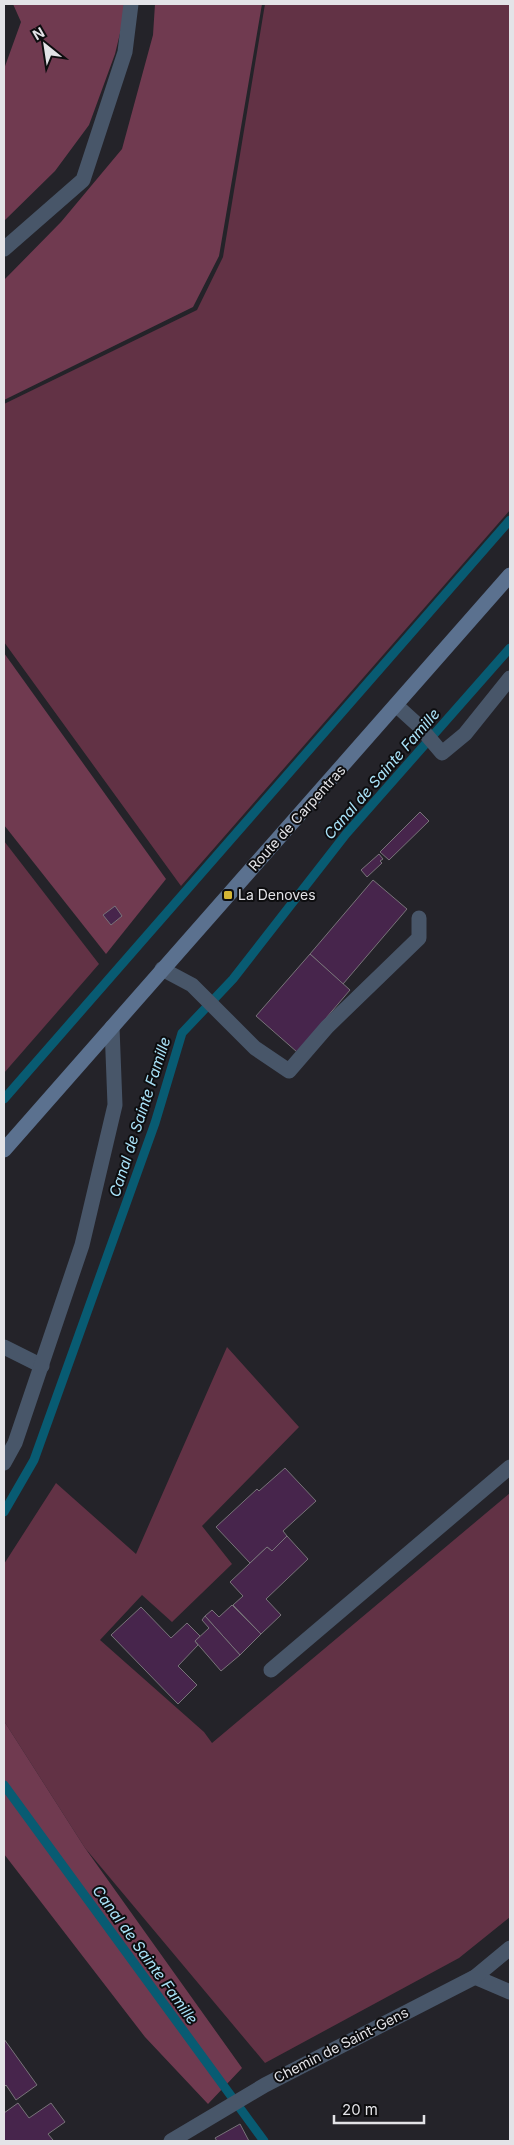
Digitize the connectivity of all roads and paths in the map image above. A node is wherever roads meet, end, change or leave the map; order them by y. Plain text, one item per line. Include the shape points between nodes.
1 (131, 4) edge
2 (4, 249) edge
3 (510, 576) edge
4 (510, 678) edge
5 (397, 706) junction
6 (419, 918) dead end
7 (162, 969) junction
8 (112, 1027) junction
9 (4, 1150) edge
10 (4, 1347) edge
11 (42, 1366) junction
12 (4, 1463) edge
13 (510, 1467) edge
14 (271, 1670) dead end
15 (510, 1948) edge
16 (475, 1977) junction
17 (510, 1992) edge
18 (172, 2141) edge

1 - 2 street via 125,52 82,180
3 - 5 main road, Route de Carpentras
4 - 5 street via 464,734 442,753
5 - 7 main road, Route de Carpentras
6 - 7 street via 419,938 327,1027 289,1071 255,1048 192,985
7 - 8 main road, Route de Carpentras
8 - 9 main road, Route de Carpentras
8 - 11 street via 115,1105 82,1245
10 - 11 street
11 - 12 street via 15,1443
13 - 14 street
15 - 16 street, Chemin de Saint-Gens
16 - 17 street
16 - 18 street, Chemin de Saint-Gens via 265,2085

